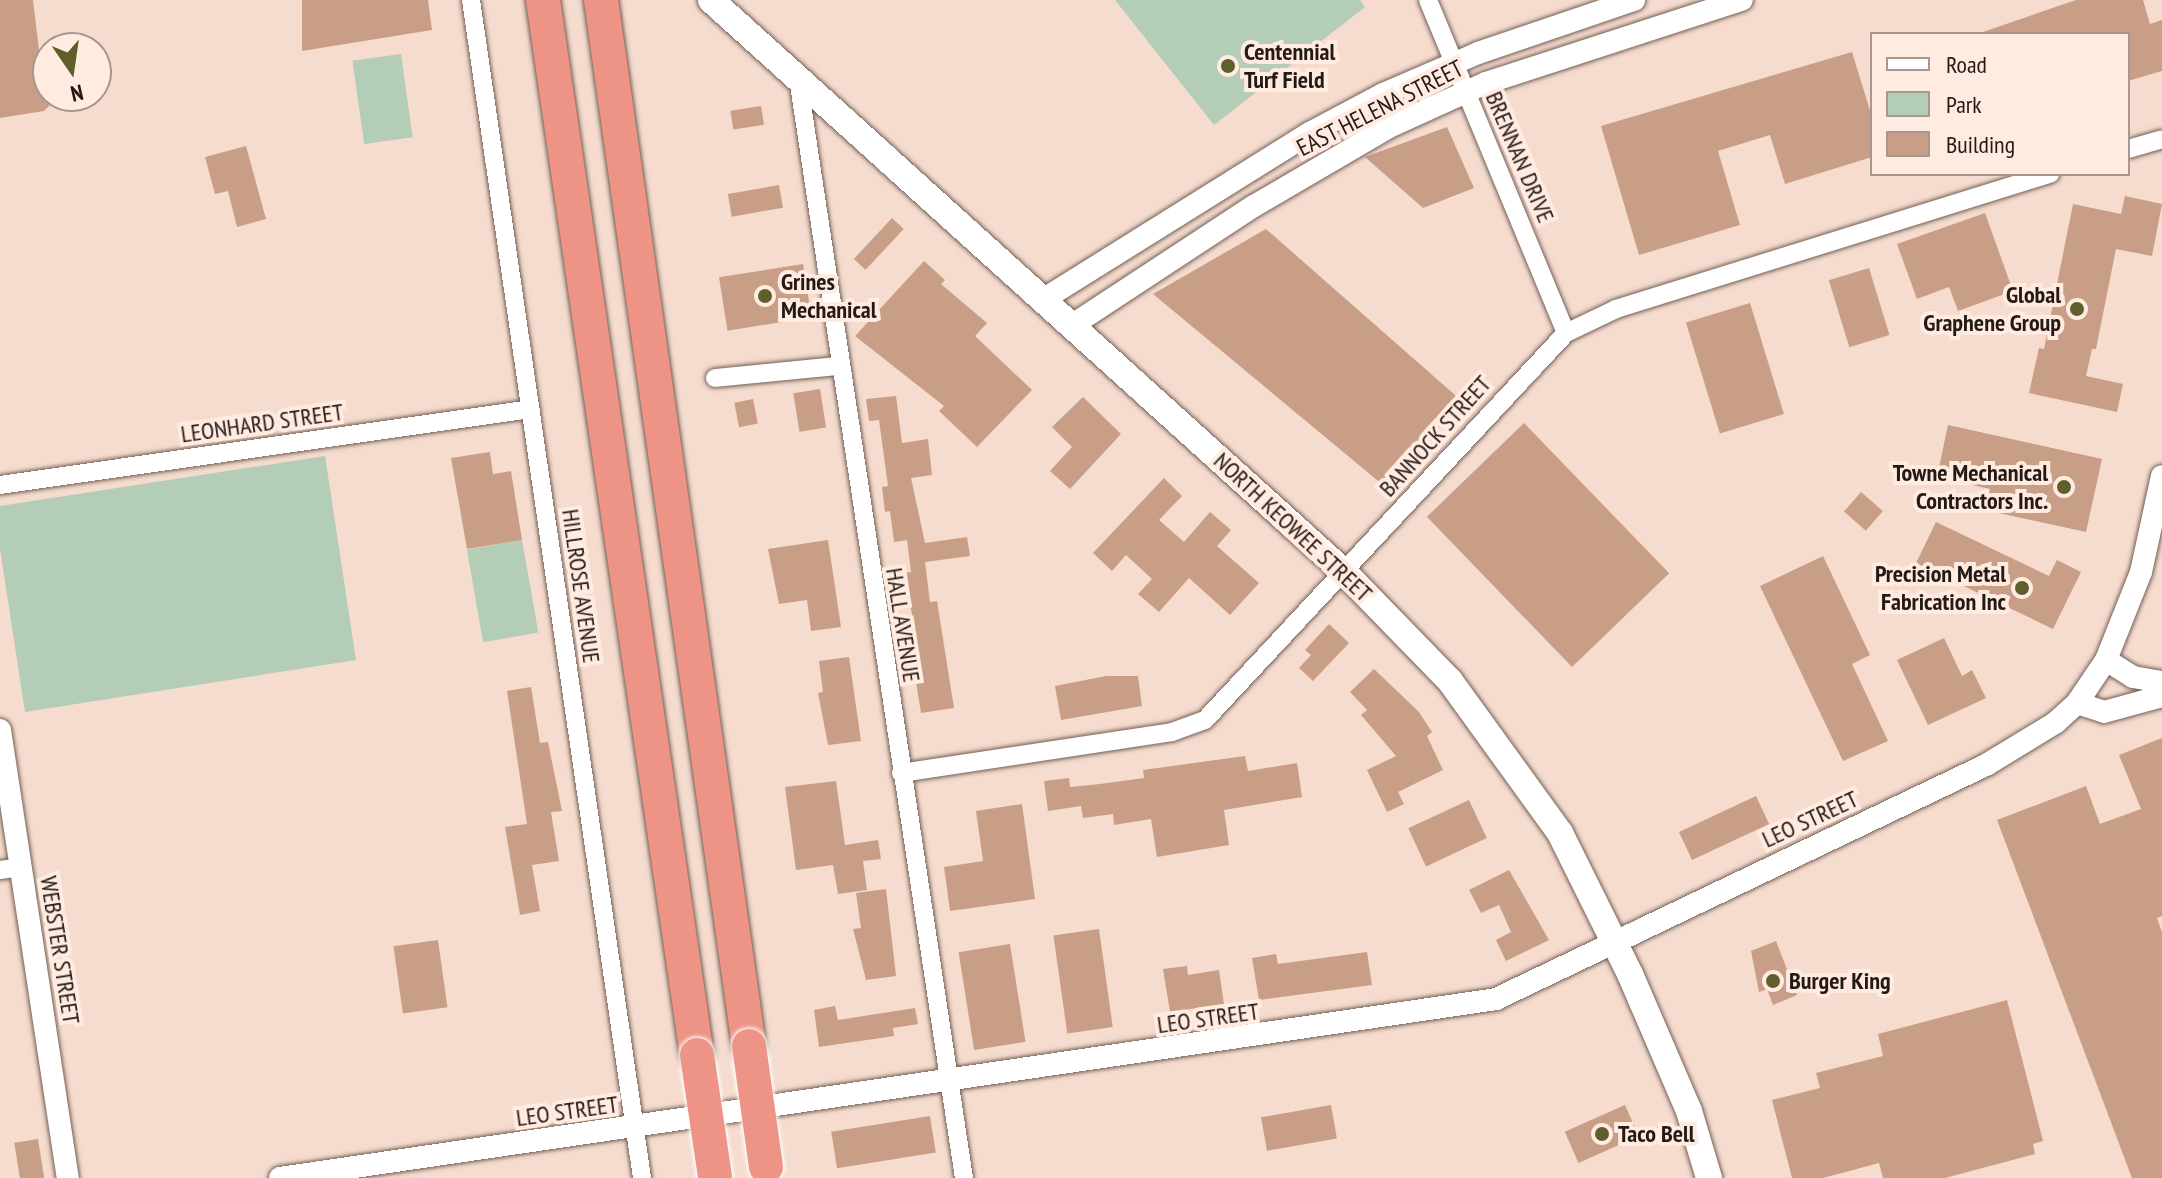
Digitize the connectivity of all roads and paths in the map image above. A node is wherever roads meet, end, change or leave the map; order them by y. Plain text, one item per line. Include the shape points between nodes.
1 (471, 0) edge
2 (543, 0) edge
3 (601, 0) edge
4 (711, 0) edge
5 (1428, 0) edge
6 (1634, 0) edge
7 (1742, 0) edge
8 (1682, 9) edge
9 (1455, 62) junction
10 (798, 78) junction
11 (1467, 92) junction
12 (2162, 139) edge
13 (2130, 148) edge
14 (2044, 176) edge
15 (1044, 299) junction
16 (1071, 326) junction
17 (1566, 333) junction
18 (838, 366) junction
19 (715, 378) dead end
20 (531, 409) junction
21 (2162, 476) edge
22 (0, 485) edge
23 (1344, 572) junction
24 (2106, 660) junction
25 (2162, 682) edge
26 (2162, 696) edge
27 (2077, 703) junction
28 (0, 730) edge
29 (901, 773) junction
30 (10, 869) edge
31 (1614, 940) junction
32 (949, 1081) junction
33 (635, 1128) junction
34 (357, 1173) edge
35 (767, 1173) edge
36 (715, 1177) edge
37 (68, 1178) edge
38 (280, 1178) edge
39 (642, 1178) edge
40 (964, 1178) edge
41 (1709, 1178) edge

1 - 20 street, HILLROSE AVENUE
2 - 36 highway, bridge
3 - 35 highway, bridge
4 - 10 main road, NORTH KEOWEE STREET
5 - 9 street, BRENNAN DRIVE
6 - 9 street, EAST HELENA STREET
7 - 8 street, EAST HELENA STREET
8 - 11 street, EAST HELENA STREET
9 - 11 street, BRENNAN DRIVE
9 - 15 street, EAST HELENA STREET via 1310,133
10 - 15 main road, NORTH KEOWEE STREET
10 - 18 street, HALL AVENUE
11 - 16 street, EAST HELENA STREET via 1327,160
11 - 17 street, BRENNAN DRIVE
12 - 13 street
14 - 17 street, BANNOCK STREET via 1616,309
15 - 16 main road, NORTH KEOWEE STREET
16 - 23 main road, NORTH KEOWEE STREET
17 - 23 street, BANNOCK STREET
18 - 19 street
18 - 29 street, HALL AVENUE
20 - 22 street, LEONHARD STREET
20 - 33 street, HILLROSE AVENUE
21 - 24 street, LEO STREET via 2141,572
23 - 29 street, BANNOCK STREET via 1234,694 1191,727
23 - 31 main road, NORTH KEOWEE STREET via 1414,641 1490,732 1560,833
24 - 25 street via 2133,677
24 - 27 street, LEO STREET
26 - 27 street via 2104,712
27 - 31 street, LEO STREET via 2055,723 1986,765
28 - 30 street, WEBSTER STREET
29 - 32 street, HALL AVENUE
30 - 37 street, WEBSTER STREET
31 - 32 street, LEO STREET via 1559,970 1474,1005
31 - 41 main road, NORTH KEOWEE STREET via 1689,1111
32 - 33 street, LEO STREET
32 - 40 street, HALL AVENUE
33 - 34 street, LEO STREET
33 - 39 street, HILLROSE AVENUE
34 - 38 street, LEO STREET

